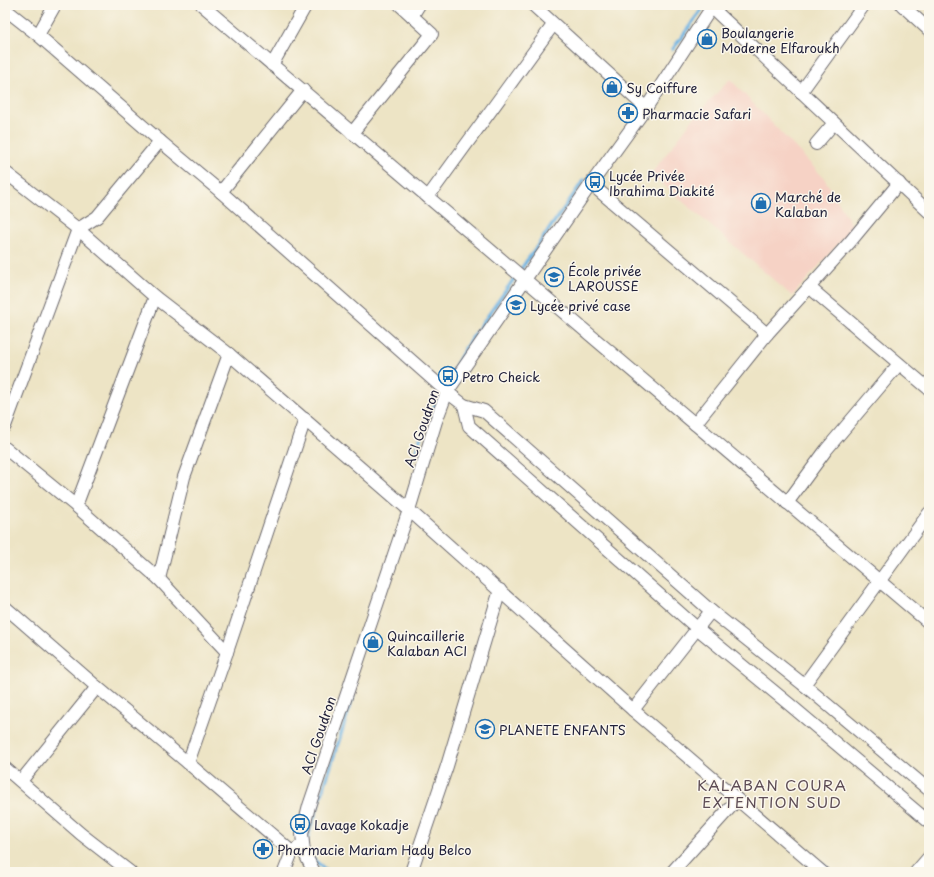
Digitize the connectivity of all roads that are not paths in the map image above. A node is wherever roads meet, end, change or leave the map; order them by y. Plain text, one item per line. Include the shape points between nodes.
1 (55, 5) edge
2 (202, 5) edge
3 (306, 5) edge
4 (400, 5) edge
5 (419, 5) edge
6 (533, 5) edge
7 (864, 5) edge
8 (902, 5) edge
9 (710, 6) edge
10 (5, 9) edge
11 (412, 16) junction
12 (553, 25) junction
13 (929, 30) edge
14 (38, 35) junction
15 (272, 65) junction
16 (303, 90) junction
17 (801, 92) junction
18 (646, 108) junction
19 (834, 123) junction
20 (352, 133) junction
21 (160, 142) junction
22 (816, 144) dead end
23 (5, 172) edge
24 (899, 183) junction
25 (591, 184) junction
26 (221, 192) junction
27 (428, 197) junction
28 (929, 212) edge
29 (78, 229) junction
30 (525, 280) junction
31 (809, 287) junction
32 (155, 297) junction
33 (767, 334) junction
34 (229, 354) junction
35 (899, 364) junction
36 (929, 389) edge
37 (447, 392) junction
38 (464, 406) junction
39 (305, 419) junction
40 (695, 424) junction
41 (5, 426) edge
42 (5, 448) edge
43 (787, 503) junction
44 (76, 506) junction
45 (410, 510) junction
46 (929, 513) edge
47 (159, 579) junction
48 (880, 582) junction
49 (500, 590) junction
50 (5, 607) edge
51 (712, 611) junction
52 (929, 623) edge
53 (698, 629) junction
54 (227, 652) junction
55 (804, 685) junction
56 (97, 687) junction
57 (633, 710) junction
58 (188, 763) junction
59 (5, 768) edge
60 (21, 781) junction
61 (929, 790) edge
62 (737, 800) junction
63 (929, 822) edge
64 (303, 843) junction
65 (292, 852) junction
66 (929, 857) edge
67 (130, 872) edge
68 (284, 872) edge
69 (314, 872) edge
70 (411, 872) edge
71 (672, 872) edge
72 (822, 872) edge
73 (916, 872) edge

1 - 14 street
2 - 15 street
3 - 15 street
4 - 11 street
5 - 11 street
6 - 12 street
7 - 17 street
8 - 13 street
9 - 17 street
9 - 18 street, ACI Goudron via 708,13
10 - 14 street
11 - 20 street via 432,34
12 - 18 street
12 - 27 street
14 - 21 street
15 - 16 street
16 - 20 street
16 - 26 street
17 - 19 street
18 - 25 street, ACI Goudron
19 - 22 street
19 - 24 street
20 - 27 street
21 - 26 street
21 - 29 street via 97,217
23 - 29 street
24 - 28 street
24 - 31 street
25 - 30 street, ACI Goudron
25 - 33 street
26 - 37 street
27 - 30 street
29 - 32 street
29 - 41 street
30 - 37 street, ACI Goudron
30 - 40 street
31 - 33 street
31 - 35 street
32 - 34 street
32 - 44 street
33 - 40 street
34 - 39 street
34 - 47 street via 184,477
35 - 36 street
35 - 43 street via 826,450
37 - 38 street
37 - 45 street, ACI Goudron
38 - 51 street via 484,410
38 - 53 street via 469,426
39 - 45 street
39 - 54 street
40 - 43 street
42 - 44 street
43 - 48 street
44 - 47 street
45 - 49 street
45 - 64 street, ACI Goudron via 309,806 302,834
46 - 48 street
47 - 54 street
48 - 52 street
48 - 55 street
49 - 57 street
49 - 70 street via 447,766
50 - 56 street
51 - 53 street
51 - 55 street
53 - 57 street
53 - 63 street
54 - 58 street
55 - 61 street
56 - 58 street
56 - 60 street
57 - 62 street
58 - 65 street
59 - 60 street
60 - 67 street via 81,834
62 - 71 street
62 - 72 street
64 - 65 street
64 - 69 street, ACI Goudron via 304,852
65 - 68 street
66 - 73 street

